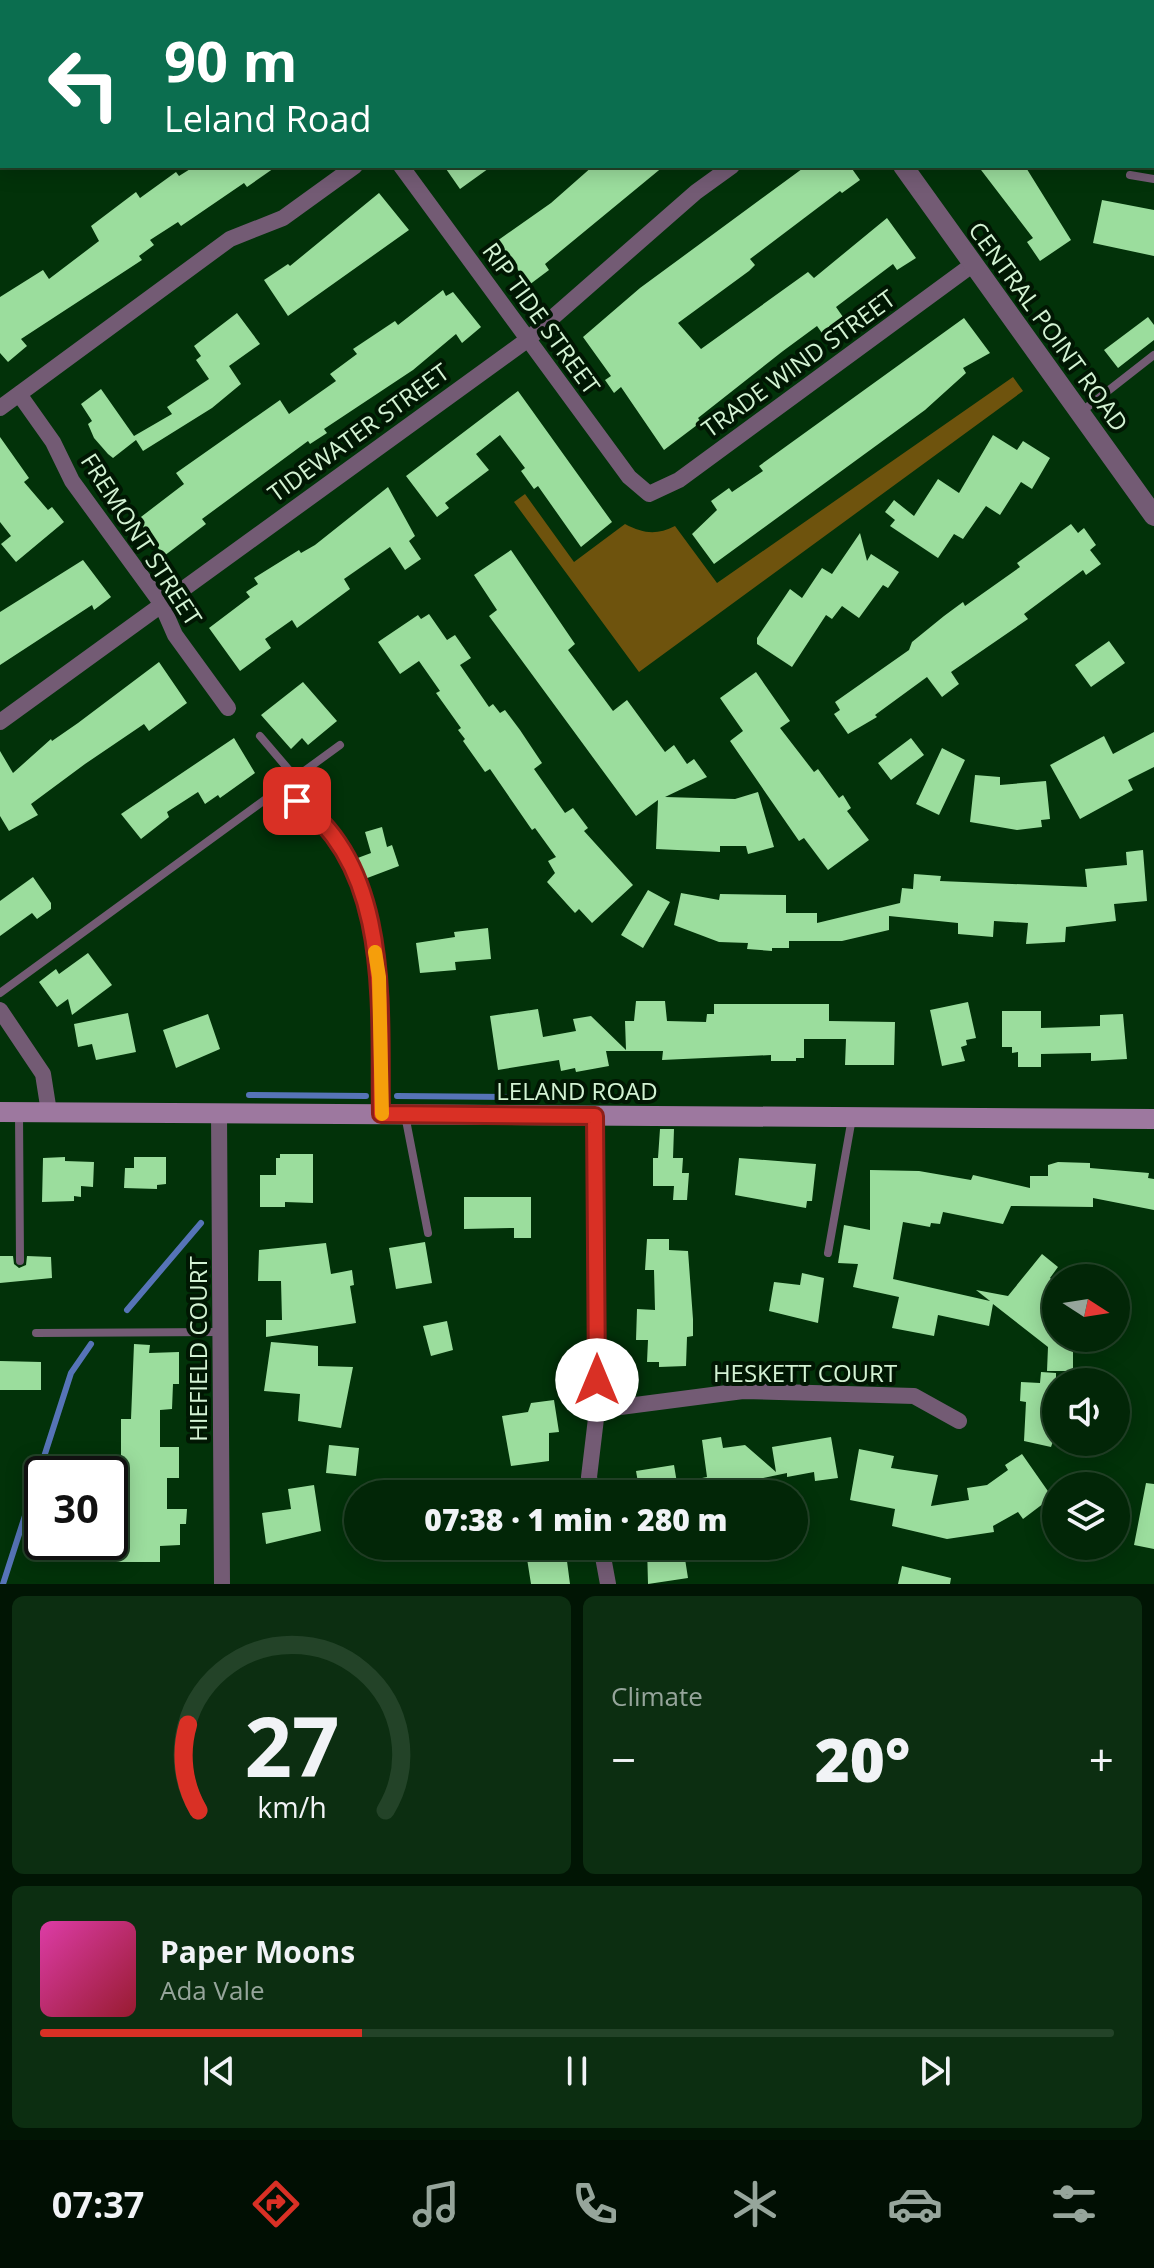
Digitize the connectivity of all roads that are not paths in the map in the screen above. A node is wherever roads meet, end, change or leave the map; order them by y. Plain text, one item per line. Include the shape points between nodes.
1 (352, 168) edge
2 (402, 168) edge
3 (729, 168) edge
4 (904, 168) edge
5 (1130, 175) dead end
6 (1154, 179) edge
7 (972, 265) junction
8 (527, 340) junction
9 (1154, 355) edge
10 (19, 394) junction
11 (0, 408) edge
12 (1081, 412) junction
13 (649, 494) joint
14 (1154, 516) edge
15 (161, 603) junction
16 (228, 708) dead end
17 (0, 722) edge
18 (260, 736) dead end
19 (340, 745) dead end
20 (295, 777) junction
21 (279, 788) junction
22 (0, 993) edge
23 (0, 1010) edge
24 (10, 1112) edge
25 (49, 1112) junction
26 (219, 1113) junction
27 (381, 1114) junction
28 (405, 1115) junction
29 (595, 1116) junction
30 (852, 1117) junction
31 (1154, 1119) edge
32 (428, 1233) dead end
33 (828, 1253) dead end
34 (20, 1261) dead end
35 (222, 1332) junction
36 (36, 1333) dead end
37 (597, 1410) junction
38 (959, 1421) dead end
39 (590, 1480) edge
40 (604, 1560) edge
41 (222, 1584) edge
42 (608, 1584) edge

1 - 10 street via 283,218 230,239
2 - 8 street, RIP TIDE STREET
3 - 8 street, TIDEWATER STREET
4 - 7 street, CENTRAL POINT ROAD
5 - 6 lane
7 - 12 street, CENTRAL POINT ROAD
7 - 13 street, TRADE WIND STREET via 679,480
8 - 13 street, RIP TIDE STREET via 629,477
8 - 15 street, TIDEWATER STREET
9 - 12 lane
10 - 11 street
10 - 15 street, FREMONT STREET via 53,442 72,481
12 - 14 street, CENTRAL POINT ROAD
15 - 16 street, FREMONT STREET via 175,635
15 - 17 street, TIDEWATER STREET
18 - 20 lane
19 - 20 lane
20 - 21 lane
21 - 22 lane
21 - 27 lane via 315,813 336,836 369,913 379,977
23 - 25 street via 43,1074
24 - 25 main road, LELAND ROAD
24 - 34 lane
25 - 26 main road, LELAND ROAD
26 - 27 main road, LELAND ROAD
26 - 35 street, HIEFIELD COURT
27 - 28 main road, LELAND ROAD
28 - 29 main road, LELAND ROAD
28 - 32 lane
29 - 30 main road, LELAND ROAD
29 - 37 street
30 - 31 main road, LELAND ROAD
30 - 33 lane
35 - 36 lane
35 - 41 street, HIEFIELD COURT
37 - 38 street, HESKETT COURT via 743,1391 914,1396
37 - 39 street
40 - 42 street

